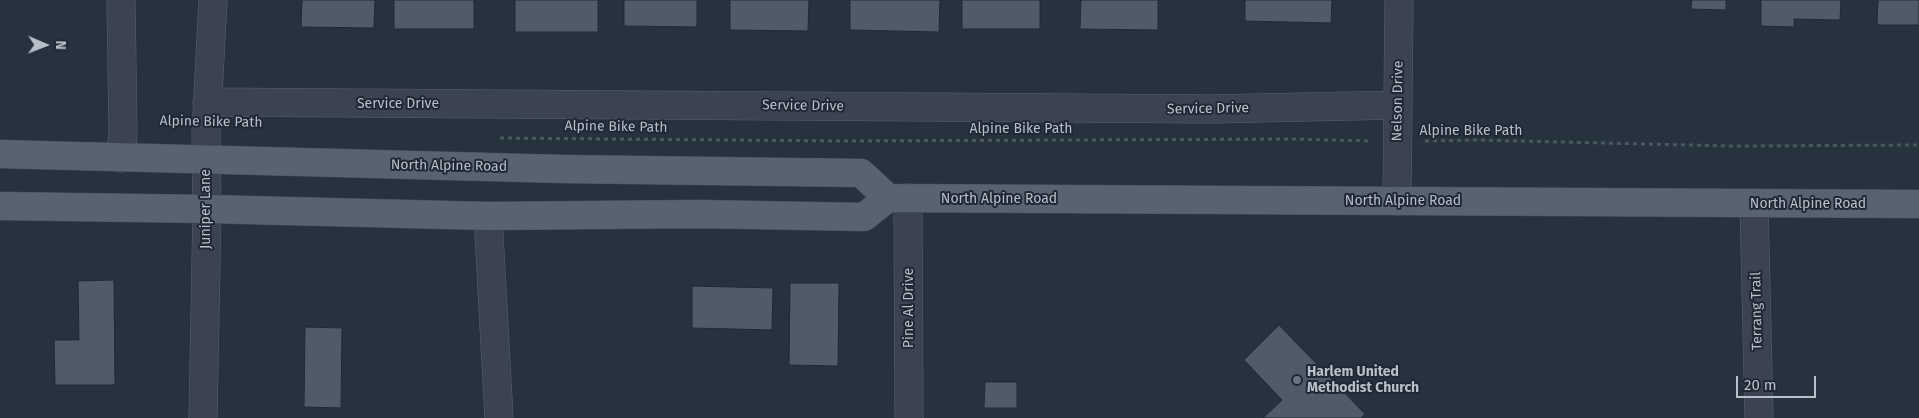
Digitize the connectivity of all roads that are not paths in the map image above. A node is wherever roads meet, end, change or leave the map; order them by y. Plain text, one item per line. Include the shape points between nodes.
1 (121, 0) edge
2 (213, 0) edge
3 (1399, 0) edge
4 (208, 102) junction
5 (1398, 105) junction
6 (0, 154) edge
7 (121, 158) junction
8 (206, 160) junction
9 (898, 198) junction
10 (1397, 201) junction
11 (1754, 203) junction
12 (1919, 204) edge
13 (0, 206) edge
14 (207, 209) junction
15 (488, 216) junction
16 (203, 418) edge
17 (499, 418) edge
18 (909, 418) edge
19 (1759, 418) edge

1 - 7 street
2 - 4 street, Juniper Lane
3 - 5 street, Nelson Drive
4 - 5 street, Service Drive via 1192,109
4 - 8 street, Juniper Lane
5 - 10 street, Nelson Drive
6 - 7 main road, North Alpine Road
7 - 8 main road, North Alpine Road
8 - 9 main road, North Alpine Road via 861,172
8 - 14 street, Juniper Lane
9 - 10 main road, North Alpine Road
9 - 15 main road via 864,217 698,214
9 - 18 street, Pine Al Drive
10 - 11 main road, North Alpine Road
11 - 12 main road, North Alpine Road
11 - 19 street, Terrang Trail
13 - 14 main road
14 - 15 main road
14 - 16 street, Juniper Lane
15 - 17 street

